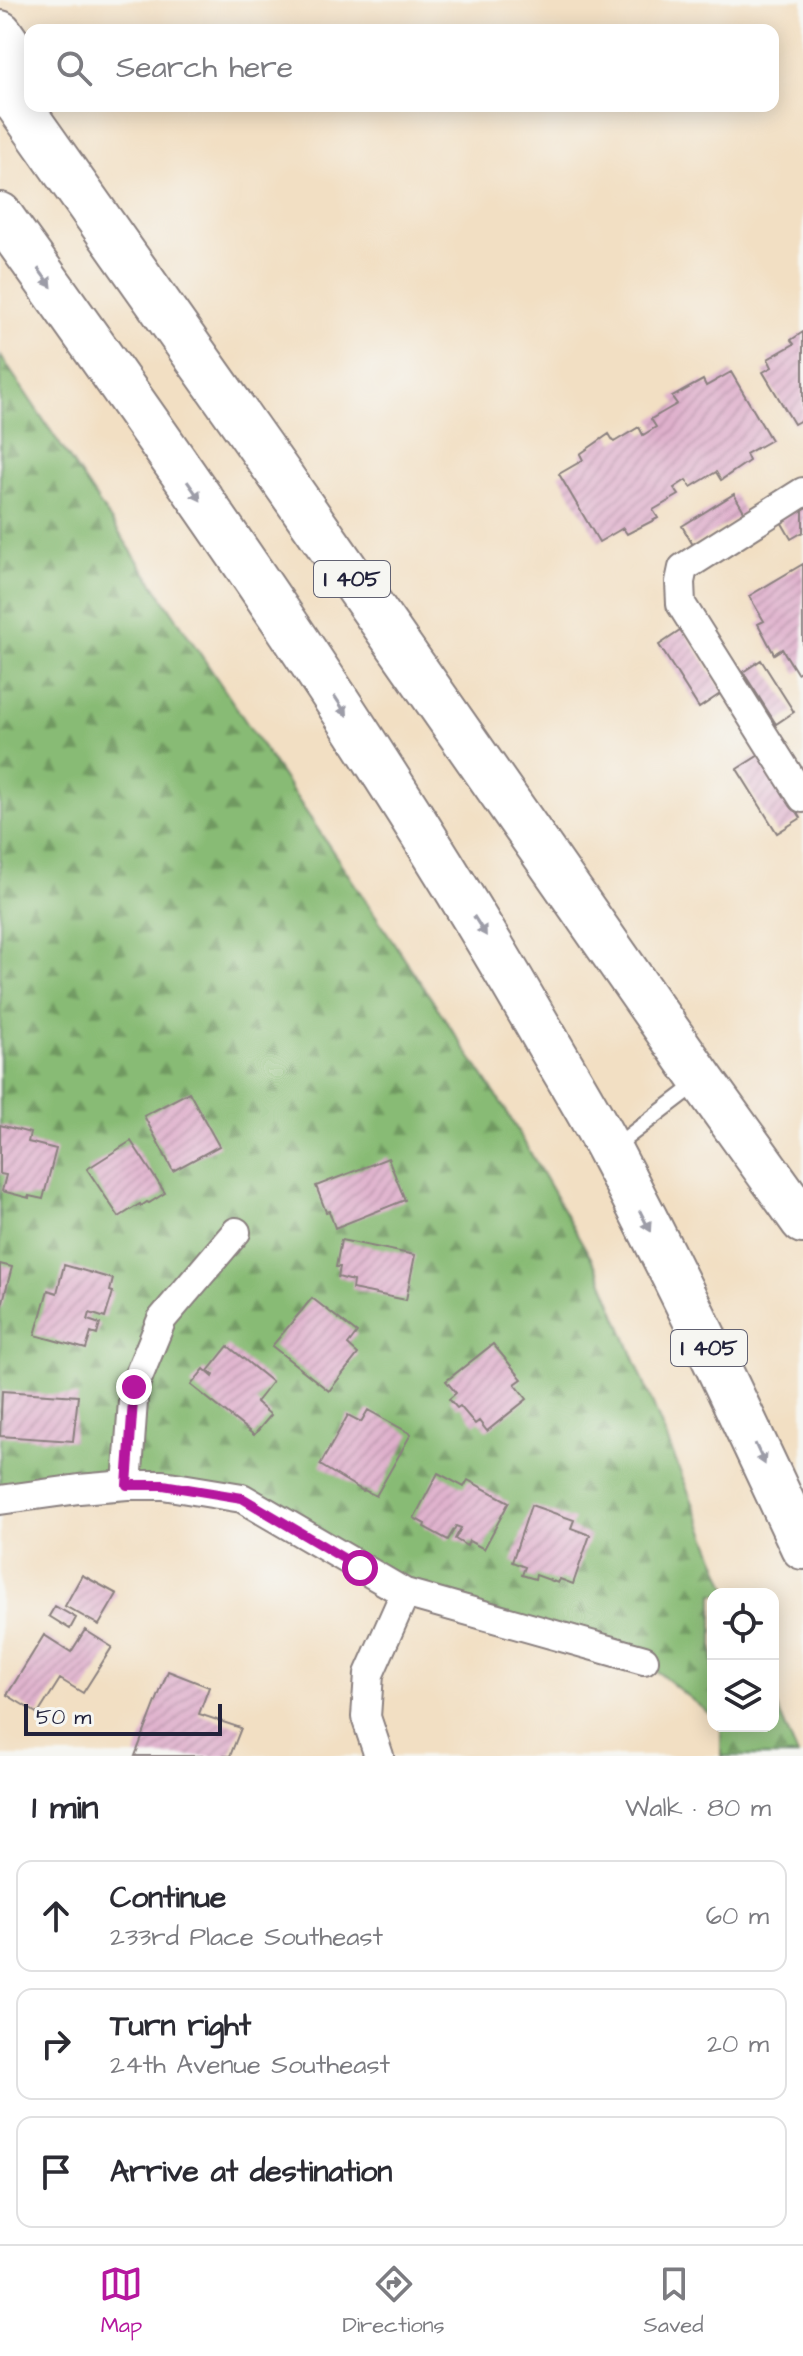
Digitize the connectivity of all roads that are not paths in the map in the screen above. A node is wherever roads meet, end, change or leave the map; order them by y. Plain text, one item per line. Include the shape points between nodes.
1 (0, 33) edge
2 (24, 67) edge
3 (0, 79) edge
4 (55, 112) edge
5 (0, 215) edge
6 (803, 492) edge
7 (803, 798) edge
8 (702, 1080) junction
9 (610, 1151) junction
10 (803, 1174) edge
11 (803, 1221) edge
12 (236, 1232) dead end
13 (127, 1485) junction
14 (0, 1500) edge
15 (803, 1547) edge
16 (405, 1593) junction
17 (644, 1660) dead end
18 (379, 1756) edge

1 - 2 highway
3 - 8 highway, I 405
4 - 10 highway, I 405
5 -> 9 highway, I 405 via 393,785
6 - 7 street via 683,568 680,582 681,604
8 - 9 lane
8 - 11 highway, I 405
9 -> 15 highway, I 405
12 - 13 street via 162,1319 134,1387
13 - 14 street
13 - 16 street via 163,1485 242,1498
16 - 17 street
16 - 18 street via 369,1674 366,1717

